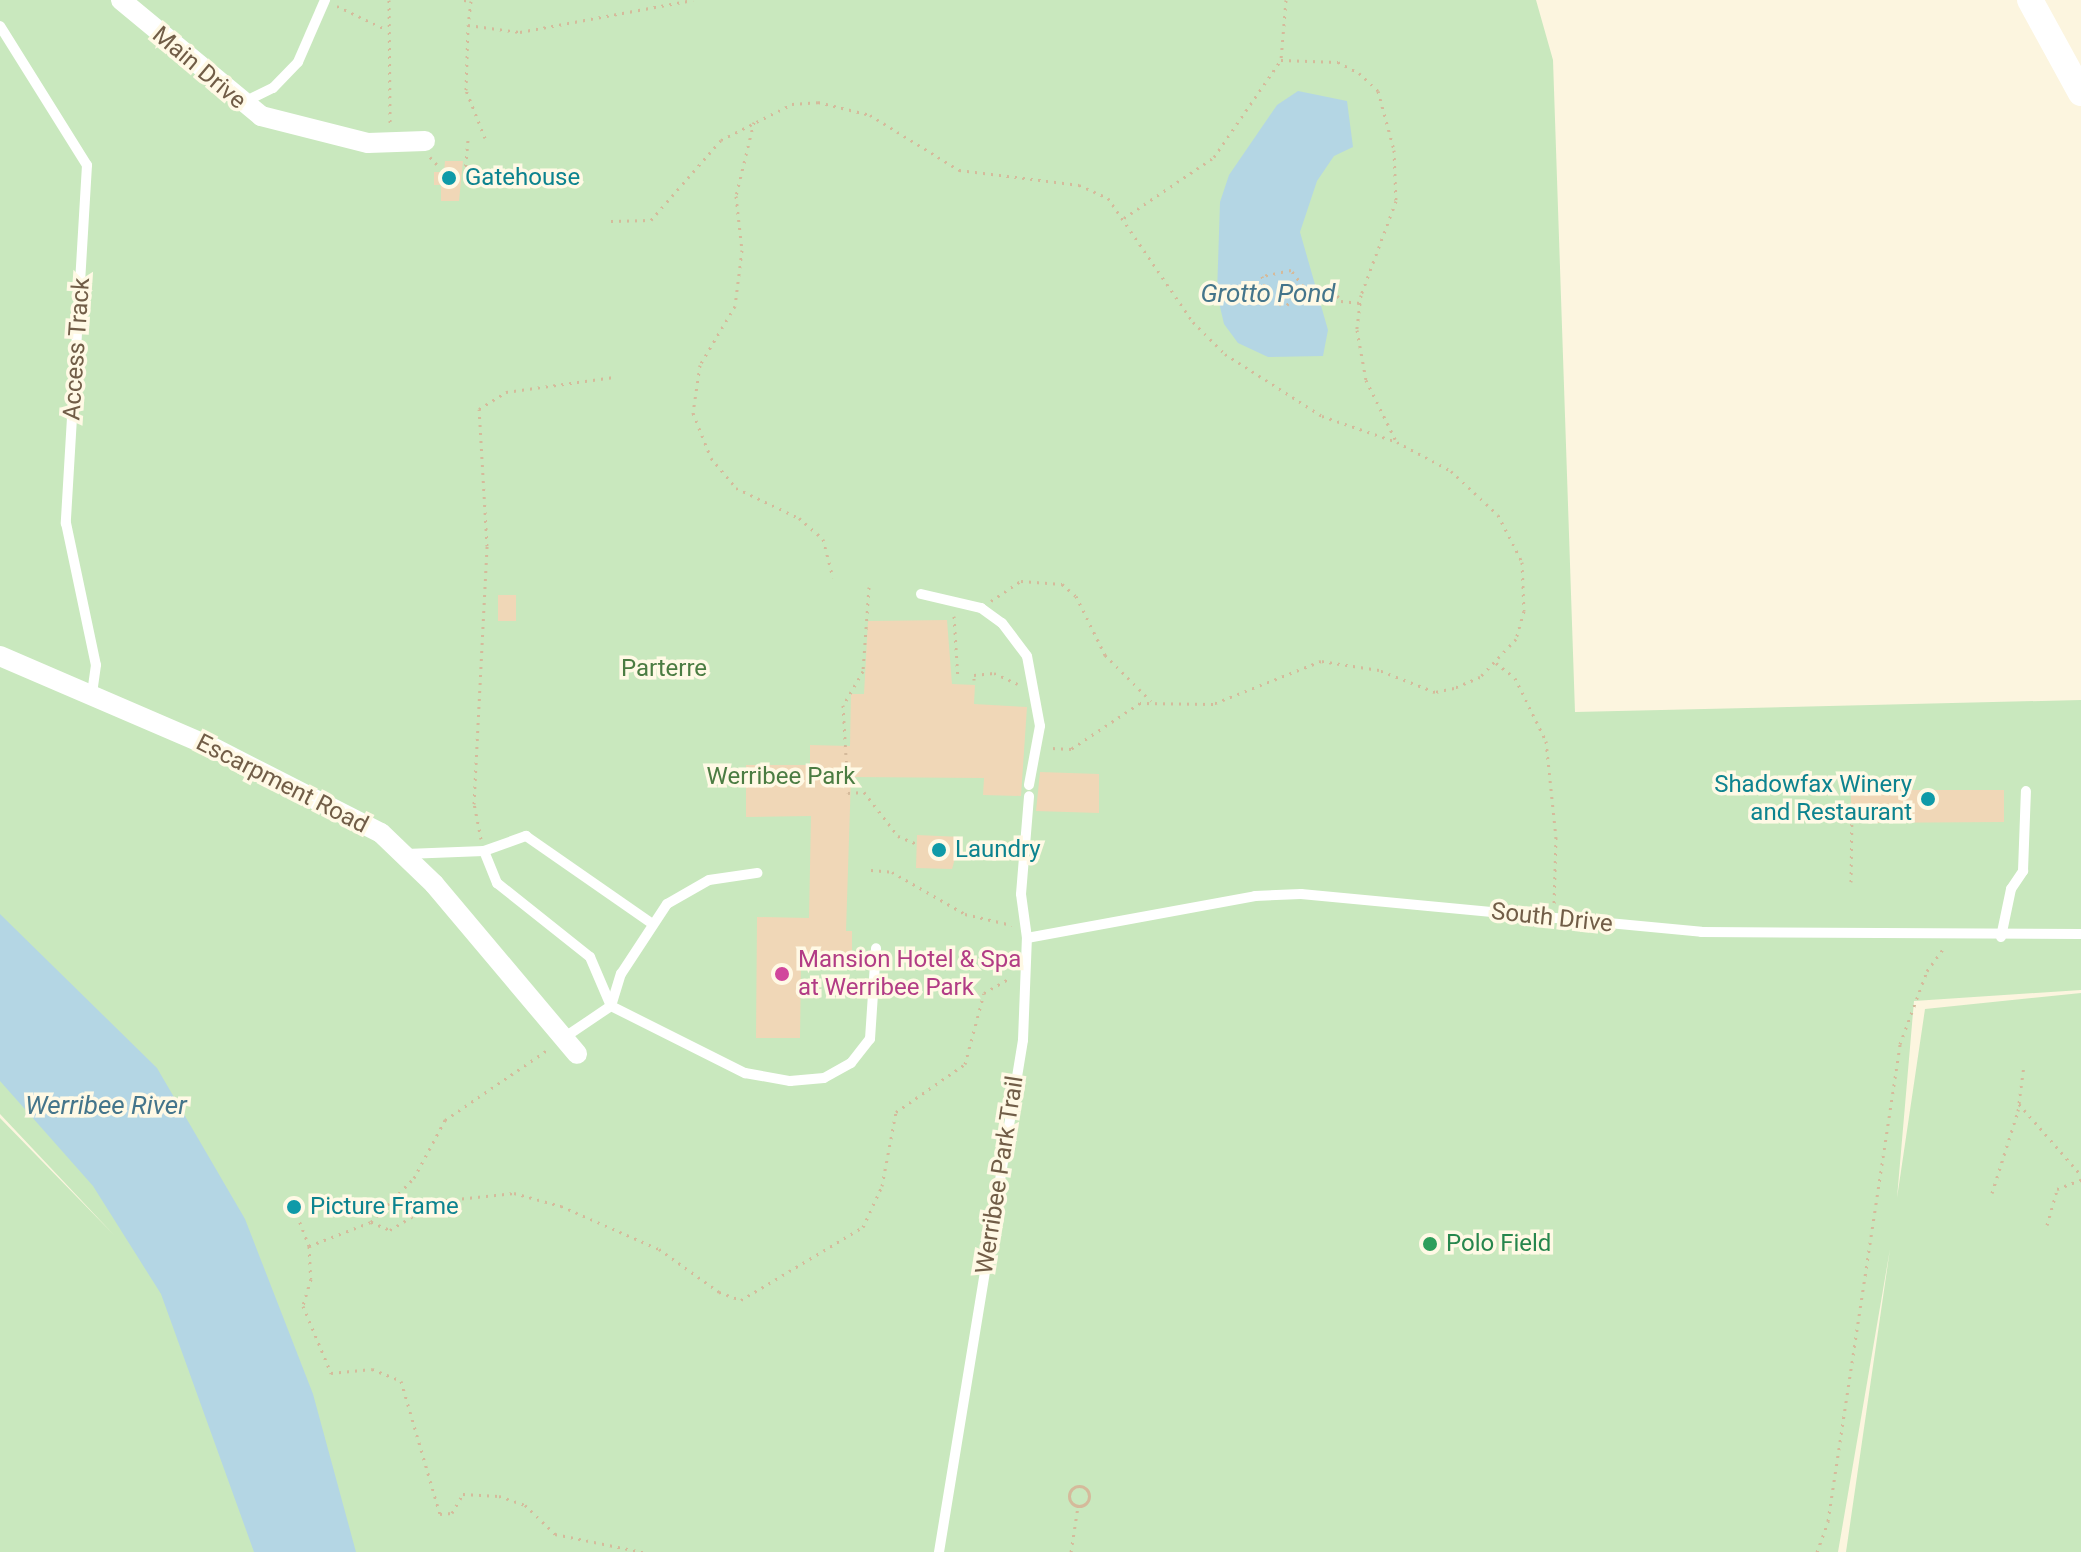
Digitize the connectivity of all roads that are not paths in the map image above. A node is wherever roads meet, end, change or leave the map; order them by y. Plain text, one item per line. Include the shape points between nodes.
1 (121, 0) edge
2 (325, 0) edge
3 (2030, 0) edge
4 (0, 26) edge
5 (2081, 93) edge
6 (240, 104) junction
7 (425, 141) dead end
8 (921, 594) dead end
9 (0, 656) edge
10 (92, 694) junction
11 (2026, 791) dead end
12 (484, 851) junction
13 (404, 854) junction
14 (757, 873) dead end
15 (651, 923) junction
16 (2081, 934) edge
17 (2001, 937) junction
18 (1027, 938) junction
19 (876, 948) dead end
20 (611, 1006) junction
21 (562, 1039) junction
22 (577, 1054) dead end
23 (939, 1552) edge

1 - 6 street, Main Drive
2 - 6 lane via 298,62 273,88
3 - 5 street
4 - 10 lane, Access Track via 87,165 66,523 96,665
6 - 7 street, Main Drive via 318,134 390,147
8 - 18 lane, Werribee Park Trail via 981,608 1019,644 1038,705 1040,739 1029,791
9 - 10 street, Escarpment Road
10 - 13 street, Escarpment Road via 338,807
11 - 17 lane via 2023,871 2011,889
12 - 13 lane
12 - 15 lane via 526,836
12 - 20 lane via 497,883 590,957
13 - 21 street, Escarpment Road
14 - 15 lane via 709,880 683,892
15 - 20 lane via 621,974
16 - 17 lane, South Drive
17 - 18 lane, South Drive via 1701,932 1301,894 1255,896
18 - 23 lane, Werribee Park Trail via 1023,1040
19 - 20 lane via 870,1039 851,1063 824,1078 790,1081 745,1073
20 - 21 lane
21 - 22 street, Escarpment Road

